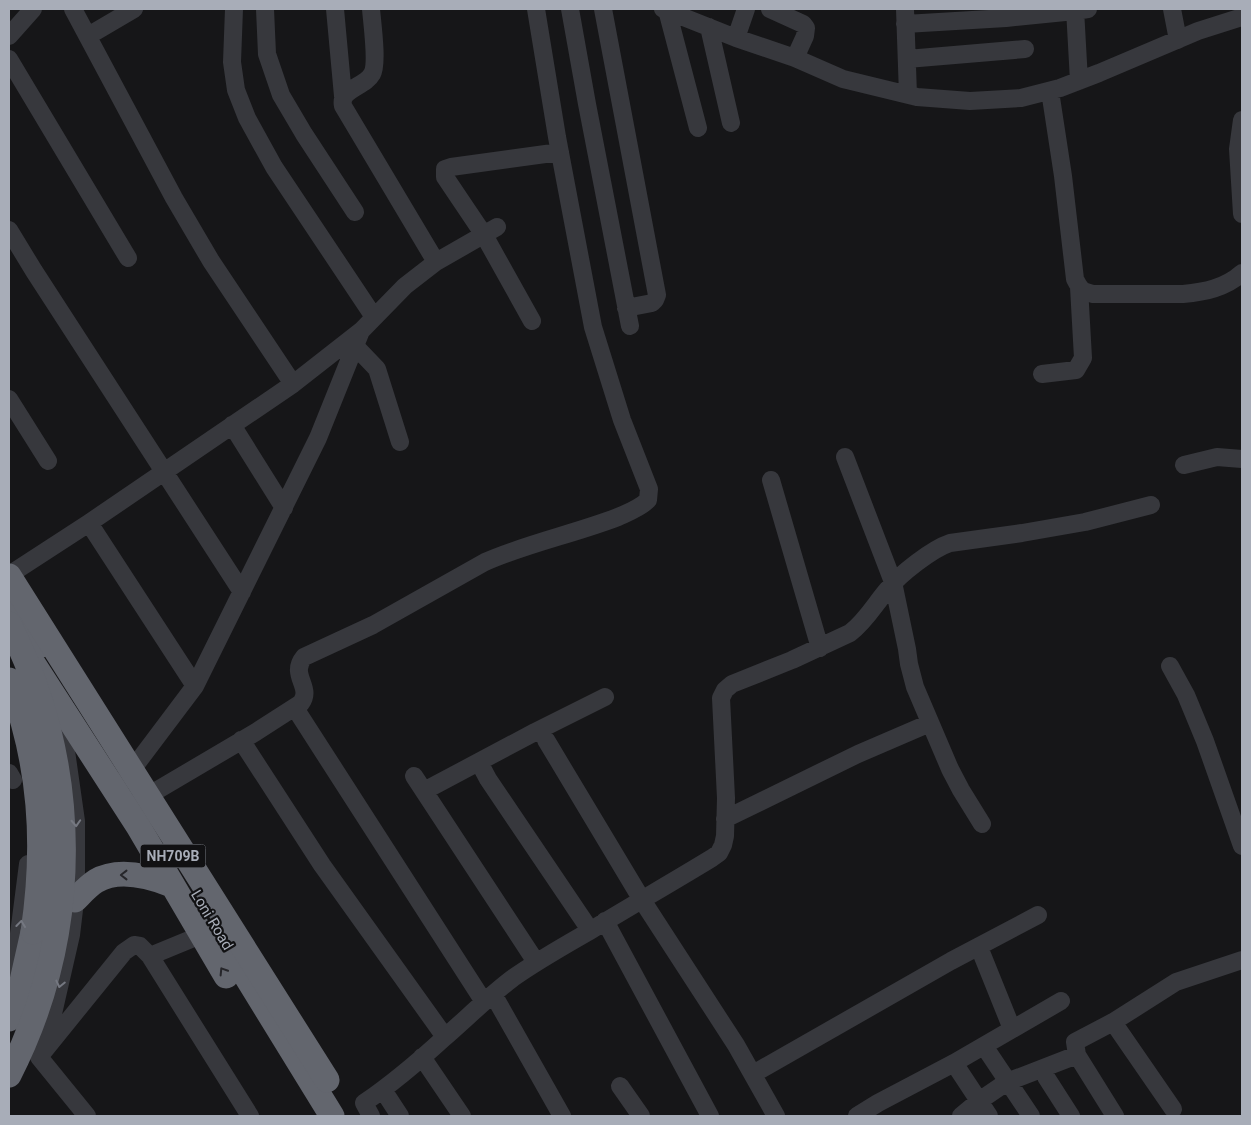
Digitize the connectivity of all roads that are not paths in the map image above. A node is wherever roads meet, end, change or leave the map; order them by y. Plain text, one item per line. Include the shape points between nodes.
1 (33, 9) edge
2 (73, 9) edge
3 (134, 9) edge
4 (234, 9) edge
5 (265, 9) edge
6 (335, 9) edge
7 (371, 9) edge
8 (536, 9) edge
9 (570, 9) edge
10 (604, 9) edge
11 (665, 9) edge
12 (746, 9) edge
13 (770, 9) edge
14 (1172, 9) edge
15 (1079, 10) edge
16 (905, 16) edge
17 (1242, 17) edge
18 (709, 28) junction
19 (9, 36) edge
20 (88, 36) junction
21 (736, 38) junction
22 (1178, 40) junction
23 (1025, 49) dead end
24 (795, 58) junction
25 (9, 59) edge
26 (907, 59) junction
27 (1078, 81) junction
28 (1050, 90) junction
29 (908, 94) junction
30 (343, 96) junction
31 (1242, 120) edge
32 (731, 123) dead end
33 (698, 128) dead end
34 (560, 152) junction
35 (355, 212) dead end
36 (1242, 214) edge
37 (9, 230) edge
38 (490, 231) junction
39 (128, 258) dead end
40 (436, 262) junction
41 (1242, 273) edge
42 (1079, 287) junction
43 (626, 308) junction
44 (532, 321) dead end
45 (630, 326) dead end
46 (363, 331) junction
47 (1042, 374) dead end
48 (293, 384) junction
49 (9, 399) edge
50 (232, 425) junction
51 (400, 442) dead end
52 (845, 457) dead end
53 (1242, 459) edge
54 (48, 461) dead end
55 (1184, 465) dead end
56 (164, 472) junction
57 (771, 480) dead end
58 (1151, 505) dead end
59 (284, 508) junction
60 (89, 523) junction
61 (9, 576) edge
62 (893, 582) junction
63 (242, 592) junction
64 (9, 600) edge
65 (9, 625) edge
66 (820, 648) junction
67 (1170, 666) dead end
68 (9, 680) edge
69 (54, 685) junction
70 (196, 686) junction
71 (9, 689) edge
72 (605, 697) dead end
73 (295, 708) junction
74 (930, 723) junction
75 (241, 740) junction
76 (546, 740) dead end
77 (479, 762) junction
78 (414, 776) dead end
79 (125, 780) junction
80 (424, 791) junction
81 (139, 801) junction
82 (725, 819) junction
83 (982, 824) dead end
84 (1242, 846) edge
85 (172, 885) junction
86 (76, 900) junction
87 (642, 900) junction
88 (1038, 915) dead end
89 (606, 921) junction
90 (590, 930) junction
91 (201, 935) junction
92 (979, 947) junction
93 (150, 956) junction
94 (1242, 960) edge
95 (536, 962) junction
96 (9, 971) edge
97 (488, 998) junction
98 (1061, 1000) dead end
99 (9, 1019) edge
100 (1113, 1022) junction
101 (1012, 1029) junction
102 (445, 1037) junction
103 (984, 1046) junction
104 (1077, 1055) junction
105 (422, 1057) junction
106 (9, 1058) edge
107 (954, 1063) junction
108 (753, 1074) junction
109 (9, 1075) edge
110 (1046, 1077) dead end
111 (1008, 1082) junction
112 (620, 1086) dead end
113 (383, 1090) junction
114 (979, 1101) junction
115 (1173, 1109) dead end
116 (87, 1116) edge
117 (250, 1116) edge
118 (313, 1116) edge
119 (332, 1116) edge
120 (348, 1116) edge
121 (371, 1116) edge
122 (400, 1116) edge
123 (462, 1116) edge
124 (562, 1116) edge
125 (642, 1116) edge
126 (710, 1116) edge
127 (776, 1116) edge
128 (858, 1116) edge
129 (961, 1116) edge
130 (989, 1116) edge
131 (1030, 1116) edge
132 (1071, 1116) edge
133 (1115, 1116) edge

1 - 19 street
2 - 20 street
3 - 20 street
4 - 46 street via 232,62 236,90 247,118
5 - 35 street via 267,54 281,95
6 - 30 street
7 - 30 street via 373,73
8 - 34 street
9 - 43 street
10 - 43 street via 657,295 652,302
11 - 18 street
11 - 33 street
12 - 21 street
13 - 24 street via 806,28
14 - 22 street
15 - 16 street via 1006,18
15 - 27 street
16 - 26 street
17 - 22 street
18 - 21 street
18 - 32 street
20 - 48 street via 211,261
21 - 24 street
22 - 27 street
23 - 26 street
24 - 29 street via 843,79
25 - 39 street
26 - 29 street
27 - 28 street
28 - 29 street via 1021,98 970,101
28 - 42 street via 1075,279
30 - 40 street via 345,111
31 - 36 street via 1238,149
34 - 38 street via 444,169 444,177
34 - 73 street via 593,327 648,489 648,500 632,511 602,523 485,562 374,625 304,657 298,669 306,694
37 - 56 street
38 - 40 street
38 - 44 street
40 - 46 street via 405,286
41 - 42 street via 1212,290 1197,293 1092,294 1083,292
42 - 47 street via 1083,358 1076,370
43 - 45 street
46 - 48 street
46 - 51 street
46 - 59 street via 318,438
48 - 50 street
49 - 54 street
50 - 56 street
50 - 59 street
52 - 62 street
53 - 55 street via 1217,457
56 - 60 street
56 - 63 street
57 - 66 street
58 - 62 street via 1085,522 950,543
59 - 63 street
60 - 61 street
60 - 70 street
61 - 120 highway, NH709B, bridge
62 - 66 street via 858,627
62 - 74 street via 913,680
63 - 70 street
64 - 69 highway, Loni Road / NH709B
65 - 69 highway, Loni Road / NH709B
65 - 109 highway, NH709B, bridge via 35,685 52,742 61,798 64,854 60,908 50,961 36,1012
66 - 82 street via 732,684 725,690 721,706
67 - 84 street via 1205,741
68 - 99 highway, bridge via 23,720 35,773 40,853 32,938
69 - 71 street
69 - 79 highway, Loni Road / NH709B
69 - 85 highway, Loni Road / NH709B
69 -> 86 street via 76,821
96 -> 69 street via 19,934 32,835 26,705
70 - 79 street
72 - 77 street
73 - 75 street
73 - 97 street
74 - 82 street
74 - 83 street via 961,790
75 - 81 street
75 - 102 street via 322,865
76 - 87 street
77 - 80 street
77 - 90 street
78 - 80 street
79 - 81 highway, Loni Road / NH709B
80 - 95 street
81 - 119 highway, Loni Road / NH709B
82 - 87 street via 724,845 719,852
85 -> 86 highway via 135,875 110,876 96,881
85 - 91 highway, Loni Road / NH709B
86 -> 106 street via 52,1018 40,1036
87 - 89 street
87 - 108 street
88 - 92 street
89 - 90 street
89 - 126 street
90 - 95 street
91 - 93 street
118 -> 91 highway, Loni Road / NH709B
92 - 101 street
92 - 108 street
93 - 116 street via 140,946 134,945 124,952 39,1057
93 - 117 street
94 - 100 street via 1176,982
95 - 97 street
97 - 102 street
97 - 124 street
98 - 101 street
100 - 104 street via 1075,1042
100 - 115 street
101 - 103 street
102 - 105 street
103 - 107 street
103 - 111 street
104 - 111 street
104 - 133 street
105 - 113 street
105 - 123 street
107 - 114 street
107 - 128 street
108 - 127 street
110 - 132 street
111 - 114 street
111 - 131 street
112 - 125 street
113 - 121 street via 364,1103
113 - 122 street
114 - 129 street
114 - 130 street

